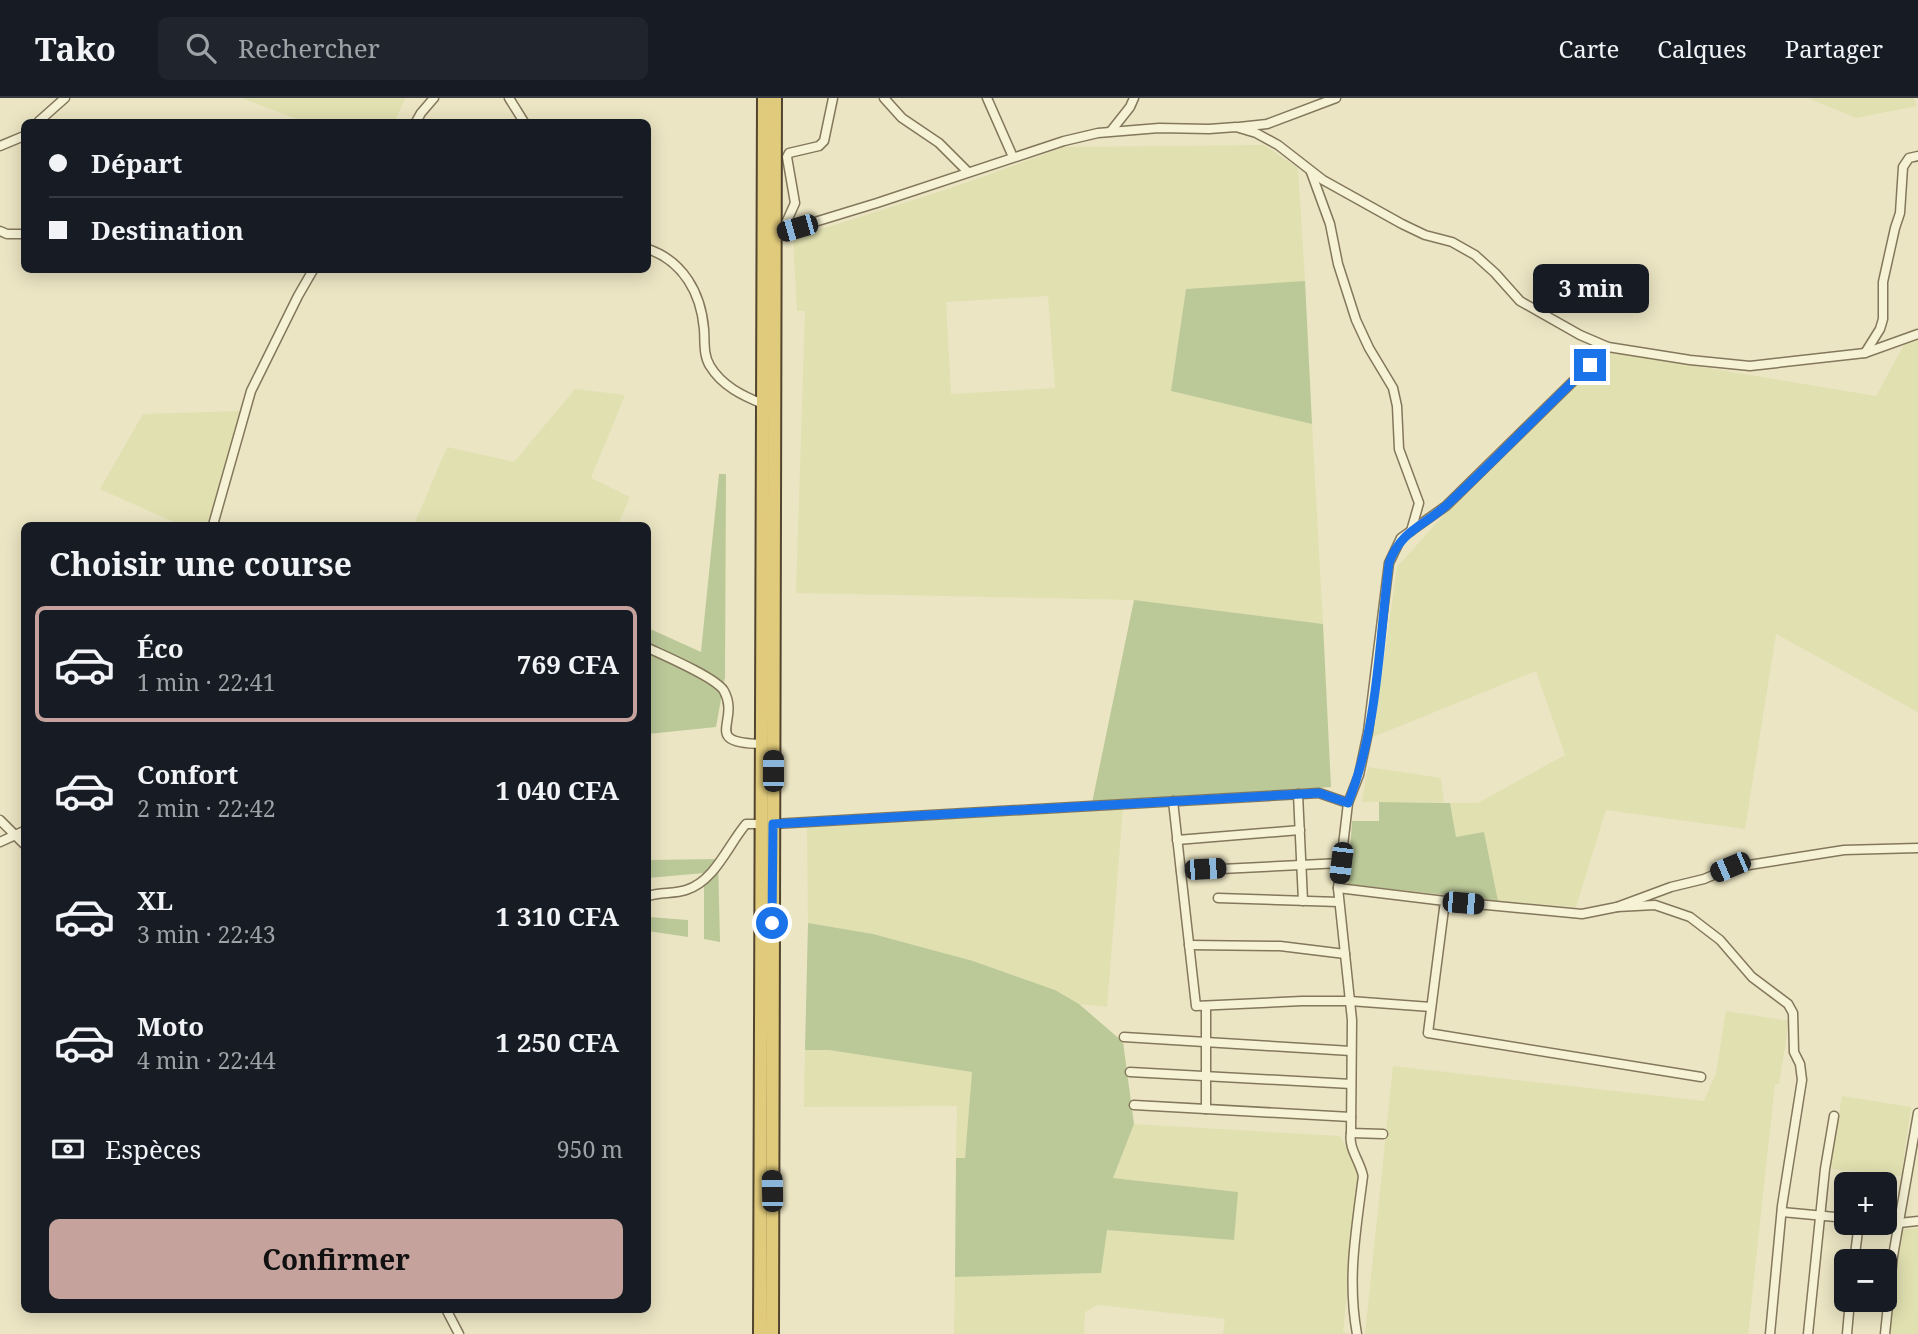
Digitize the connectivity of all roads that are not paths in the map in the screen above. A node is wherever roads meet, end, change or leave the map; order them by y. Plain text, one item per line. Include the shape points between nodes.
1 (65, 98) edge
2 (434, 98) edge
3 (509, 98) edge
4 (764, 98) edge
5 (775, 98) edge
6 (833, 98) edge
7 (884, 98) edge
8 (987, 98) edge
9 (1133, 98) edge
10 (1336, 98) edge
11 (41, 119) edge
12 (418, 119) edge
13 (522, 119) edge
14 (1236, 127) junction
15 (1111, 131) junction
16 (21, 137) edge
17 (0, 146) edge
18 (1918, 156) edge
19 (1013, 157) junction
20 (1310, 169) junction
21 (968, 172) junction
22 (0, 231) edge
23 (21, 233) edge
24 (779, 235) junction
25 (651, 251) edge
26 (311, 273) edge
27 (1918, 334) edge
28 (1608, 347) junction
29 (1865, 353) junction
30 (763, 404) junction
31 (214, 522) edge
32 (1411, 531) junction
33 (651, 649) edge
34 (762, 744) junction
35 (1298, 794) junction
36 (1172, 801) junction
37 (1348, 803) junction
38 (0, 820) edge
39 (767, 824) junction
40 (1300, 830) junction
41 (20, 833) edge
42 (1177, 840) junction
43 (0, 842) edge
44 (1918, 848) edge
45 (1341, 863) junction
46 (1301, 865) junction
47 (1181, 871) junction
48 (1338, 888) junction
49 (651, 895) edge
50 (1218, 898) dead end
51 (1303, 901) junction
52 (1445, 901) junction
53 (1339, 902) junction
54 (1617, 906) junction
55 (1189, 945) junction
56 (1345, 954) junction
57 (1350, 1001) junction
58 (1206, 1006) junction
59 (1431, 1007) junction
60 (1124, 1037) dead end
61 (1206, 1042) junction
62 (1352, 1051) junction
63 (1130, 1072) dead end
64 (1206, 1077) junction
65 (1701, 1077) dead end
66 (1352, 1084) junction
67 (1134, 1105) dead end
68 (1206, 1109) junction
69 (1918, 1113) edge
70 (1834, 1116) dead end
71 (1352, 1117) junction
72 (1352, 1133) junction
73 (1383, 1134) dead end
74 (1782, 1212) junction
75 (1820, 1215) junction
76 (1834, 1217) edge
77 (1918, 1221) edge
78 (1899, 1223) junction
79 (1849, 1312) edge
80 (448, 1313) edge
81 (458, 1334) edge
82 (760, 1334) edge
83 (772, 1334) edge
84 (1357, 1334) edge
85 (1770, 1334) edge
86 (1808, 1334) edge
87 (1847, 1334) edge
88 (1885, 1334) edge

1 - 11 street
2 - 12 street
3 - 13 street
4 - 30 highway
5 - 24 highway
6 - 24 street via 824,141 787,157 795,204
7 - 21 street
8 - 19 street
9 - 15 street
10 - 14 street via 1267,124
14 - 15 street
14 - 20 street via 1278,145
15 - 19 street
16 - 17 street
18 - 29 street via 1909,158 1903,167 1900,213 1883,282 1883,319
19 - 21 street
20 - 28 street via 1402,224 1475,255 1520,302
20 - 32 street via 1356,320 1393,388 1399,449 1419,503
21 - 24 street
22 - 23 street
24 - 39 highway
25 - 30 street via 674,263 690,282 702,309 710,367 741,395
26 - 31 street via 251,391
27 - 29 street
28 - 29 street via 1750,366
28 - 32 street via 1446,506
30 - 34 highway
32 - 37 street via 1401,538 1389,563 1368,733
33 - 34 street via 719,685 728,706 729,738
34 - 39 highway
35 - 36 street
35 - 37 street via 1319,793
35 - 40 street
36 - 39 street
36 - 42 street
37 - 45 street
38 - 41 street
39 - 49 street via 746,824 722,860 693,887
39 - 82 highway
39 - 83 highway
40 - 42 street
40 - 46 street
41 - 43 street
42 - 47 street
44 - 54 street via 1844,850 1730,867
45 - 46 street
45 - 48 street
46 - 47 street
46 - 51 street
47 - 55 street
48 - 52 street
48 - 53 street
50 - 51 street
51 - 53 street
52 - 54 street via 1582,914
52 - 59 street
53 - 56 street
54 - 74 street via 1654,905 1690,917 1720,940 1752,977 1793,1013 1794,1052 1802,1080
55 - 56 street via 1280,946
55 - 58 street via 1196,1006
56 - 57 street
57 - 58 street
57 - 59 street
57 - 62 street
58 - 61 street
59 - 65 street via 1428,1033
60 - 61 street
61 - 62 street
61 - 64 street
62 - 66 street
63 - 64 street
64 - 66 street
64 - 68 street
66 - 71 street
67 - 68 street
68 - 71 street
69 - 78 street
70 - 75 street
71 - 72 street
72 - 73 street
72 - 84 street via 1349,1141 1363,1176 1351,1275
74 - 75 street
74 - 85 street
75 - 76 street
75 - 86 street
77 - 78 street
78 - 88 street
79 - 87 street
80 - 81 street

